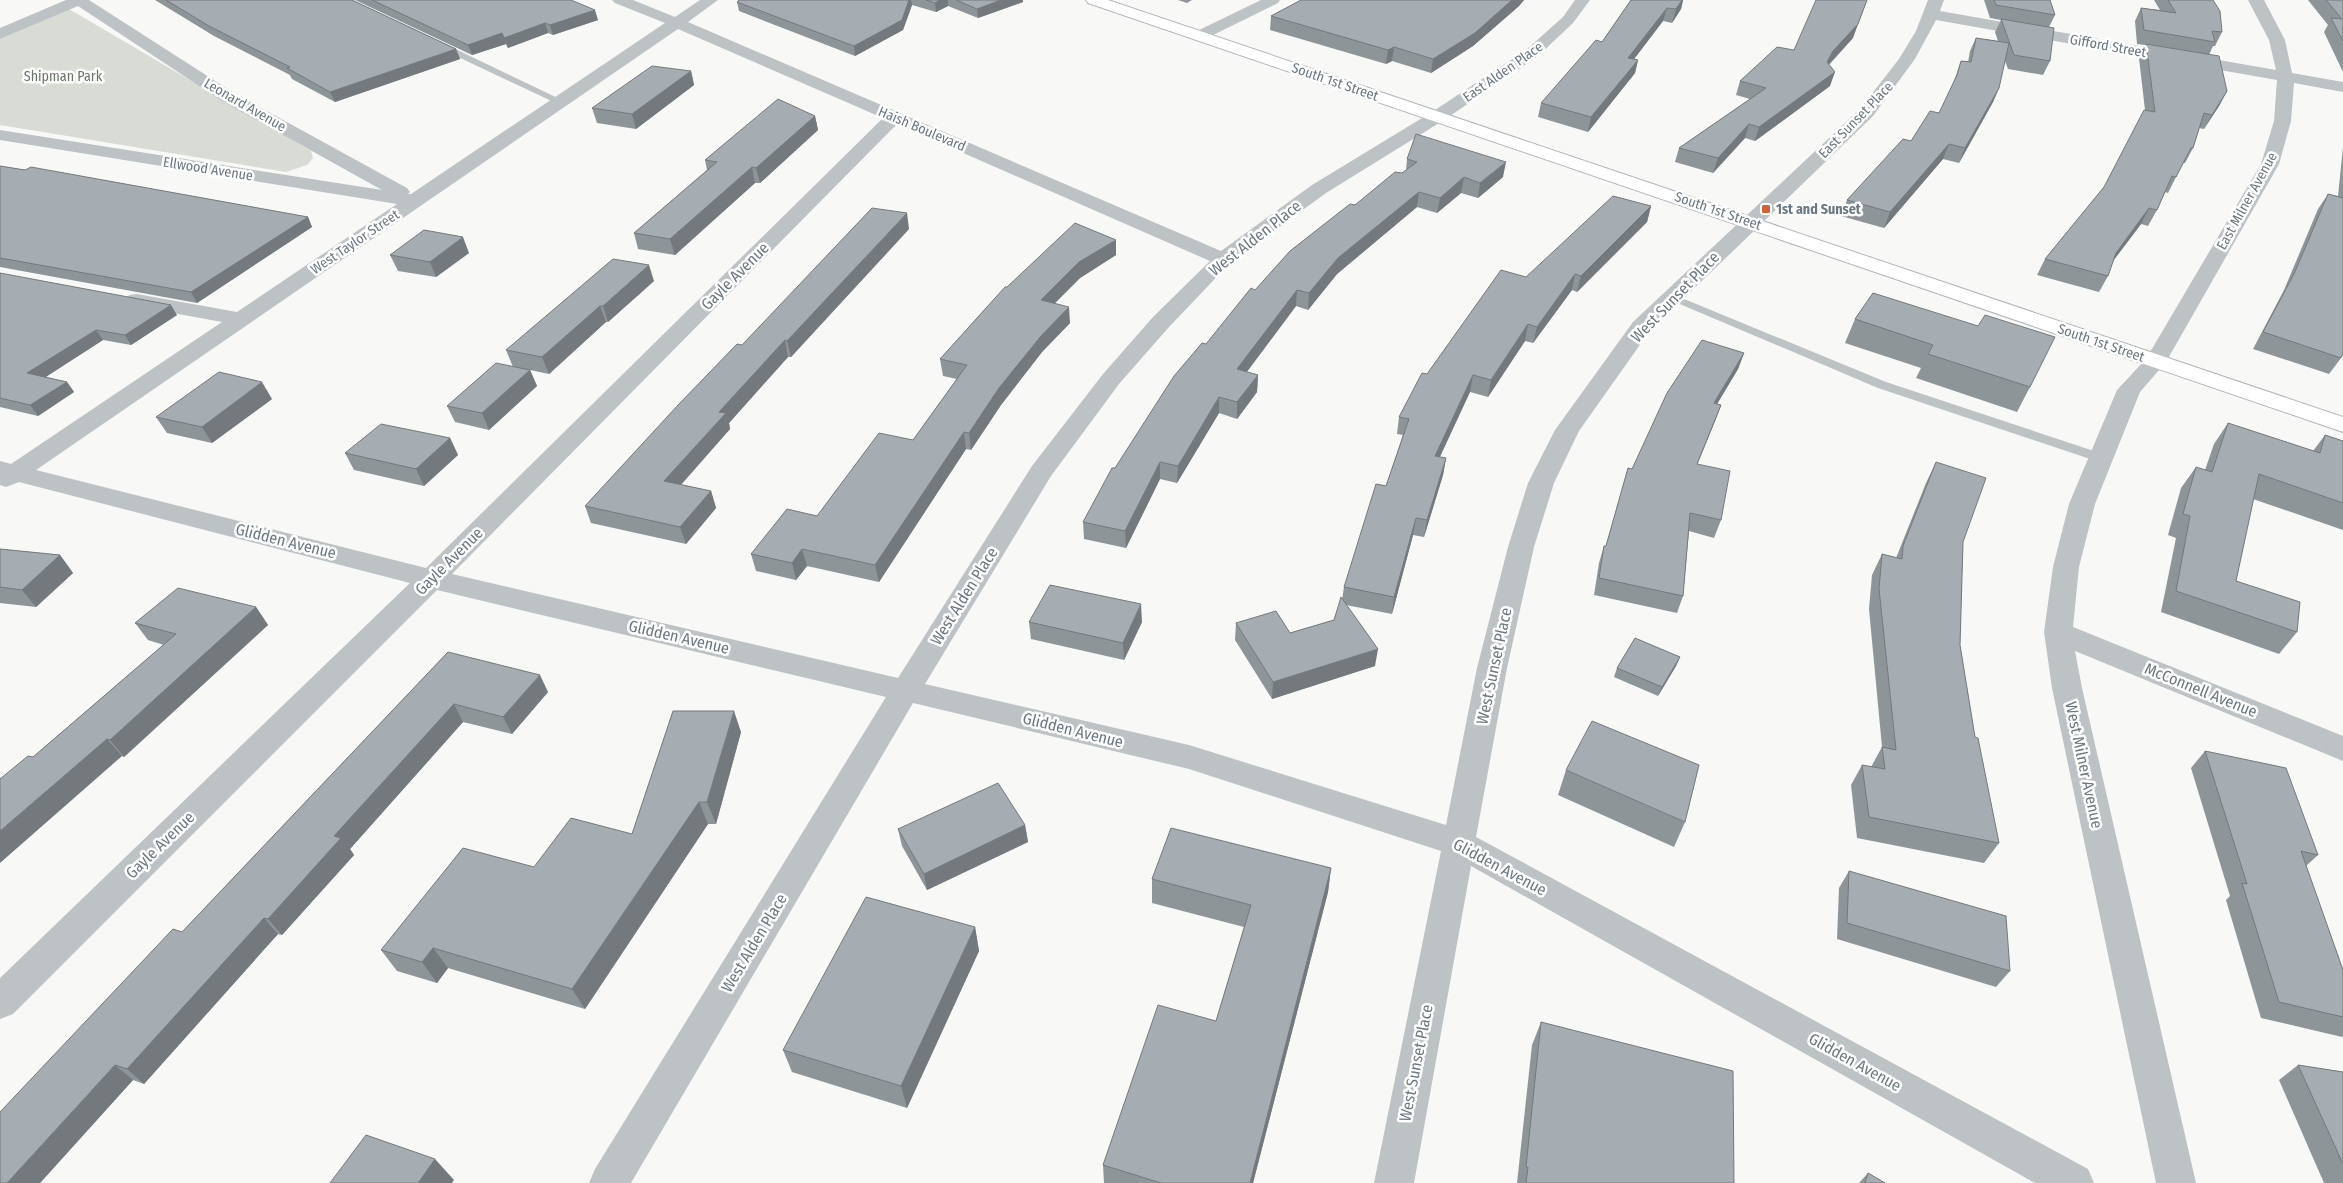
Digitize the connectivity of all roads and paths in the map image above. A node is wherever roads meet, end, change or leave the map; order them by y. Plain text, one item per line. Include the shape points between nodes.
1 (79, 0) edge
2 (620, 0) edge
3 (710, 0) edge
4 (1093, 0) edge
5 (1273, 0) edge
6 (1583, 0) edge
7 (2256, 0) edge
8 (1934, 7) edge
9 (677, 23) junction
10 (0, 34) edge
11 (1199, 36) junction
12 (433, 42) edge
13 (2284, 77) junction
14 (2343, 87) edge
15 (561, 102) junction
16 (1438, 116) junction
17 (894, 117) junction
18 (0, 135) edge
19 (416, 201) junction
20 (1751, 222) junction
21 (1223, 259) junction
22 (114, 296) edge
23 (1672, 297) junction
24 (240, 319) junction
25 (2155, 362) junction
26 (2343, 424) edge
27 (2101, 458) junction
28 (5, 475) edge
29 (431, 579) junction
30 (2058, 632) junction
31 (906, 690) junction
32 (2343, 749) edge
33 (1458, 842) junction
34 (0, 1002) edge
35 (609, 1183) edge
36 (1394, 1183) edge
37 (2074, 1183) edge
38 (2176, 1183) edge

1 - 10 street
1 - 19 street, Leonard Avenue via 228,97
2 - 9 street, Haish Boulevard
3 - 9 street, West Taylor Street
4 - 11 street, South 1st Street
5 - 11 street
6 - 16 street, East Alden Place via 1546,42
7 - 13 street, East Milner Avenue via 2276,34
8 - 13 street, Gifford Street
8 - 20 street, East Sunset Place via 1897,77 1867,112
9 - 15 street, West Taylor Street
9 - 17 street, Haish Boulevard
11 - 16 street, South 1st Street
12 - 15 lane
13 - 14 street, Gifford Street
13 - 25 street, East Milner Avenue via 2284,123 2270,164
15 - 19 street, West Taylor Street
16 - 20 street, South 1st Street
16 - 21 street, West Alden Place via 1319,189
17 - 21 street, Haish Boulevard
17 - 29 street, Gayle Avenue
18 - 19 street, Ellwood Avenue
19 - 24 street, West Taylor Street
20 - 23 street, West Sunset Place
20 - 25 street, South 1st Street
21 - 31 street, West Alden Place via 1111,379 1067,435
22 - 24 street
23 - 27 lane via 1882,385
23 - 33 street, West Sunset Place via 1641,327 1566,430 1541,483 1521,547 1492,668
24 - 28 street, West Taylor Street
25 - 26 street, South 1st Street
25 - 27 street, West Milner Avenue via 2129,390
27 - 30 street, West Milner Avenue via 2082,504 2066,568
28 - 29 street, Glidden Avenue
29 - 31 street, Glidden Avenue
29 - 34 street, Gayle Avenue
30 - 32 street, McConnell Avenue
30 - 38 street, West Milner Avenue via 2067,688
31 - 33 street, Glidden Avenue via 1189,757
31 - 35 street, West Alden Place
33 - 36 street, West Sunset Place
33 - 37 street, Glidden Avenue

